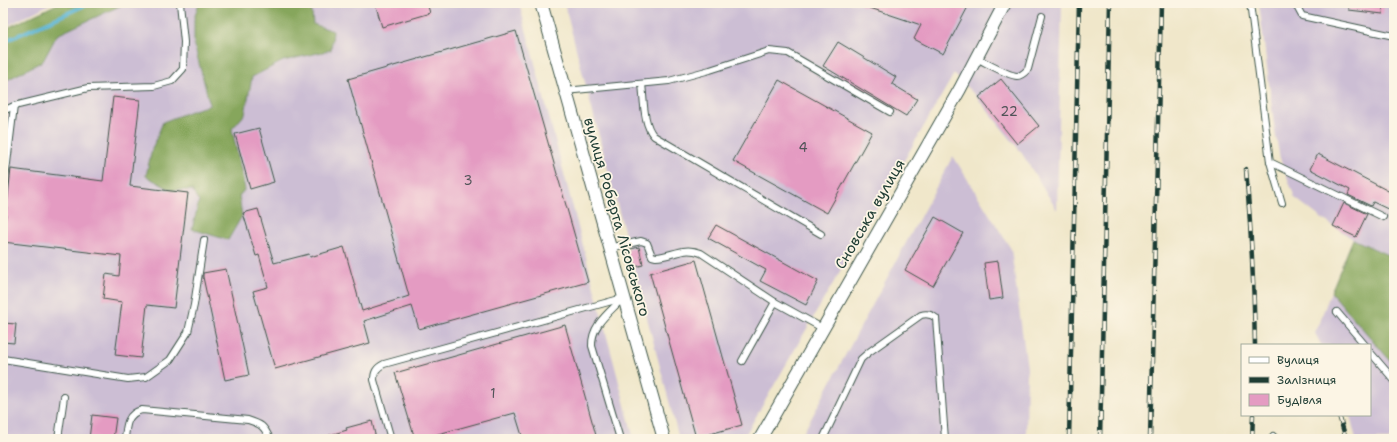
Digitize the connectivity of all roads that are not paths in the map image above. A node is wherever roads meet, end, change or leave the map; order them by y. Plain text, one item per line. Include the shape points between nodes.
1 (180, 3) edge
2 (541, 3) edge
3 (1005, 3) edge
4 (1250, 3) edge
5 (1295, 3) edge
6 (1042, 16) dead end
7 (1394, 36) edge
8 (976, 58) junction
9 (642, 84) junction
10 (565, 91) junction
11 (14, 106) junction
12 (3, 111) edge
13 (890, 112) dead end
14 (1270, 162) junction
15 (3, 196) edge
16 (1282, 203) dead end
17 (1383, 217) dead end
18 (821, 234) dead end
19 (204, 240) dead end
20 (610, 248) junction
21 (623, 298) junction
22 (775, 302) junction
23 (1337, 312) dead end
24 (824, 328) junction
25 (1364, 344) edge
26 (1371, 353) edge
27 (3, 359) edge
28 (742, 361) dead end
29 (1394, 380) edge
30 (64, 397) dead end
31 (58, 439) edge
32 (124, 439) edge
33 (270, 439) edge
34 (391, 439) edge
35 (620, 439) edge
36 (664, 439) edge
37 (760, 439) edge
38 (823, 439) edge
39 (945, 439) edge

1 - 11 lane via 184,42 183,69 172,81 154,86 88,88
2 - 10 street, вулиця Роберта Лісовського
3 - 8 street, Сновська вулиця
4 - 14 lane
5 - 7 lane via 1302,16
6 - 8 lane via 1028,69 1024,74 1008,74
8 - 24 street, Сновська вулиця
9 - 10 lane
9 - 13 lane via 669,81 769,51 779,51 788,53
9 - 18 lane via 647,123 654,136
10 - 20 street, вулиця Роберта Лісовського
11 - 12 lane
11 - 15 lane
14 - 16 lane
14 - 17 lane
19 - 27 lane via 188,332 170,360 146,377 128,379
20 - 21 street, вулиця Роберта Лісовського
20 - 22 lane via 641,241 647,243 652,256 656,257 682,251 701,253
21 - 34 lane via 377,368 374,380
21 - 35 lane via 596,326 592,339
21 - 36 street, вулиця Роберта Лісовського
22 - 24 lane
22 - 28 lane
23 - 25 lane
24 - 37 street, Сновська вулиця
26 - 29 lane
30 - 31 lane
32 - 33 lane via 130,416 135,411 142,410 248,420 260,424
38 - 39 lane via 864,355 921,315 932,314 936,318

